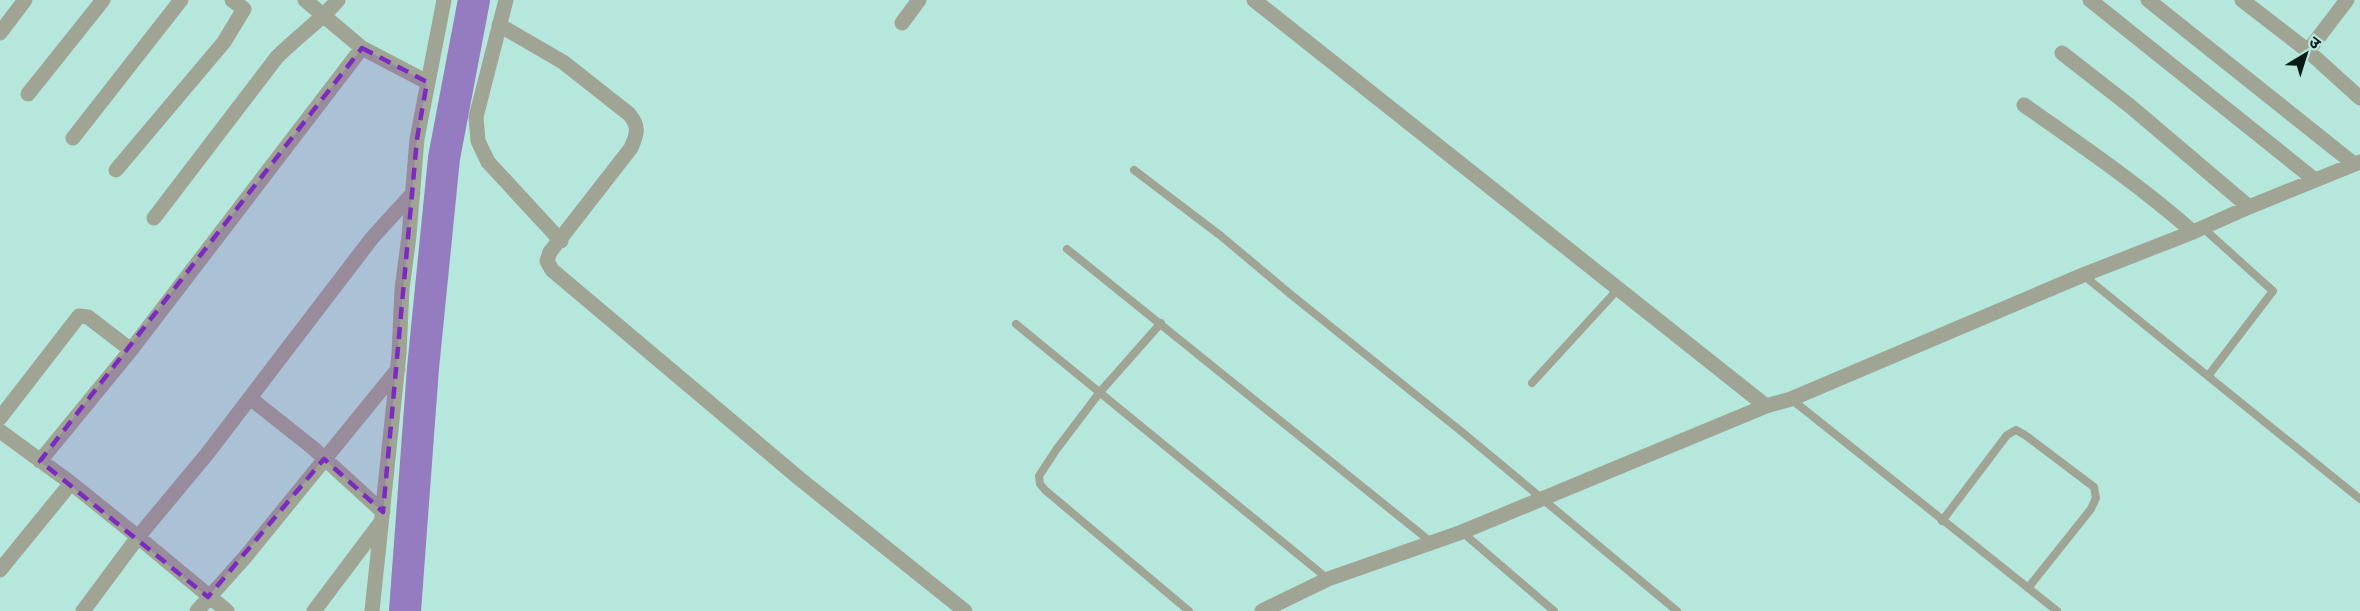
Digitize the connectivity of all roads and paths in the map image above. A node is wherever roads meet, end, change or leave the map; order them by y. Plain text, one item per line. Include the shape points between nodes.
1 (25, 0) edge
2 (103, 0) edge
3 (181, 0) edge
4 (305, 0) edge
5 (338, 0) edge
6 (444, 0) edge
7 (919, 0) edge
8 (1254, 0) edge
9 (2148, 0) edge
10 (2242, 0) edge
11 (2269, 0) edge
12 (2347, 0) edge
13 (242, 3) edge
14 (507, 3) edge
15 (2100, 3) edge
16 (2259, 13) junction
17 (325, 16) junction
18 (902, 23) dead end
19 (499, 25) junction
20 (0, 33) edge
21 (362, 48) junction
22 (2308, 51) junction
23 (2062, 53) dead end
24 (427, 82) junction
25 (28, 94) dead end
26 (2360, 98) edge
27 (2024, 105) dead end
28 (72, 138) dead end
29 (2357, 163) edge
30 (116, 170) dead end
31 (1134, 170) dead end
32 (2315, 180) junction
33 (413, 193) junction
34 (2249, 207) junction
35 (154, 218) dead end
36 (2198, 230) junction
37 (561, 241) junction
38 (1067, 249) dead end
39 (2083, 275) junction
40 (1619, 288) junction
41 (1161, 323) junction
42 (1016, 324) dead end
43 (130, 350) junction
44 (398, 369) junction
45 (2208, 376) junction
46 (1532, 383) dead end
47 (1100, 392) junction
48 (250, 398) junction
49 (1791, 399) junction
50 (1766, 406) junction
51 (0, 418) edge
52 (0, 431) edge
53 (324, 459) junction
54 (40, 461) junction
55 (71, 483) junction
56 (1540, 498) junction
57 (2360, 499) edge
58 (382, 517) junction
59 (1942, 521) junction
60 (1462, 532) junction
61 (138, 537) junction
62 (1432, 543) junction
63 (0, 570) edge
64 (1328, 579) junction
65 (2028, 588) junction
66 (208, 597) junction
67 (83, 611) edge
68 (197, 611) edge
69 (227, 611) edge
70 (314, 611) edge
71 (372, 611) edge
72 (965, 611) edge
73 (1189, 611) edge
74 (1262, 611) edge
75 (1554, 611) edge
76 (1677, 611) edge
77 (2057, 611) edge

1 - 20 street
2 - 25 street
3 - 28 street
4 - 17 street
5 - 17 street
6 - 24 street
7 - 18 street
8 - 40 street
9 - 29 street
10 - 16 street
11 - 16 street
12 - 22 street
13 - 30 street via 224,42
14 - 19 street
15 - 32 street
16 - 22 street
17 - 21 street
17 - 35 street via 277,57
19 - 37 street via 476,117 478,141 488,162
19 - 37 street via 563,62 636,122 638,131 631,148
21 - 24 street
21 - 43 street
22 - 26 street
23 - 34 street
24 - 33 street
27 - 36 street
29 - 32 street
31 - 56 lane via 1221,236
32 - 34 street
33 - 44 street
33 - 48 street via 372,238
34 - 36 street
36 - 39 street
36 - 45 lane via 2274,291
37 - 72 street via 547,261 552,270 800,479
38 - 41 lane
39 - 45 lane
39 - 49 street
40 - 46 lane
40 - 50 street
41 - 47 lane
41 - 62 lane
42 - 47 lane
43 - 51 street via 88,317 79,316
43 - 54 street
44 - 53 street
44 - 58 street
45 - 57 lane
47 - 64 lane
47 - 73 lane via 1042,469 1040,484
48 - 53 street
48 - 61 street
49 - 50 street
49 - 59 lane
50 - 56 street
52 - 54 street
53 - 58 street
53 - 66 street
54 - 55 street
55 - 61 street
55 - 63 street
56 - 60 street
56 - 76 lane
58 - 70 street
58 - 71 street
59 - 65 lane
59 - 65 lane via 2007,435 2016,430 2094,487 2096,498 2091,508
60 - 62 street
60 - 75 lane
61 - 66 street
61 - 67 street
62 - 64 street
64 - 74 street
65 - 77 lane
66 - 68 street
66 - 69 street

